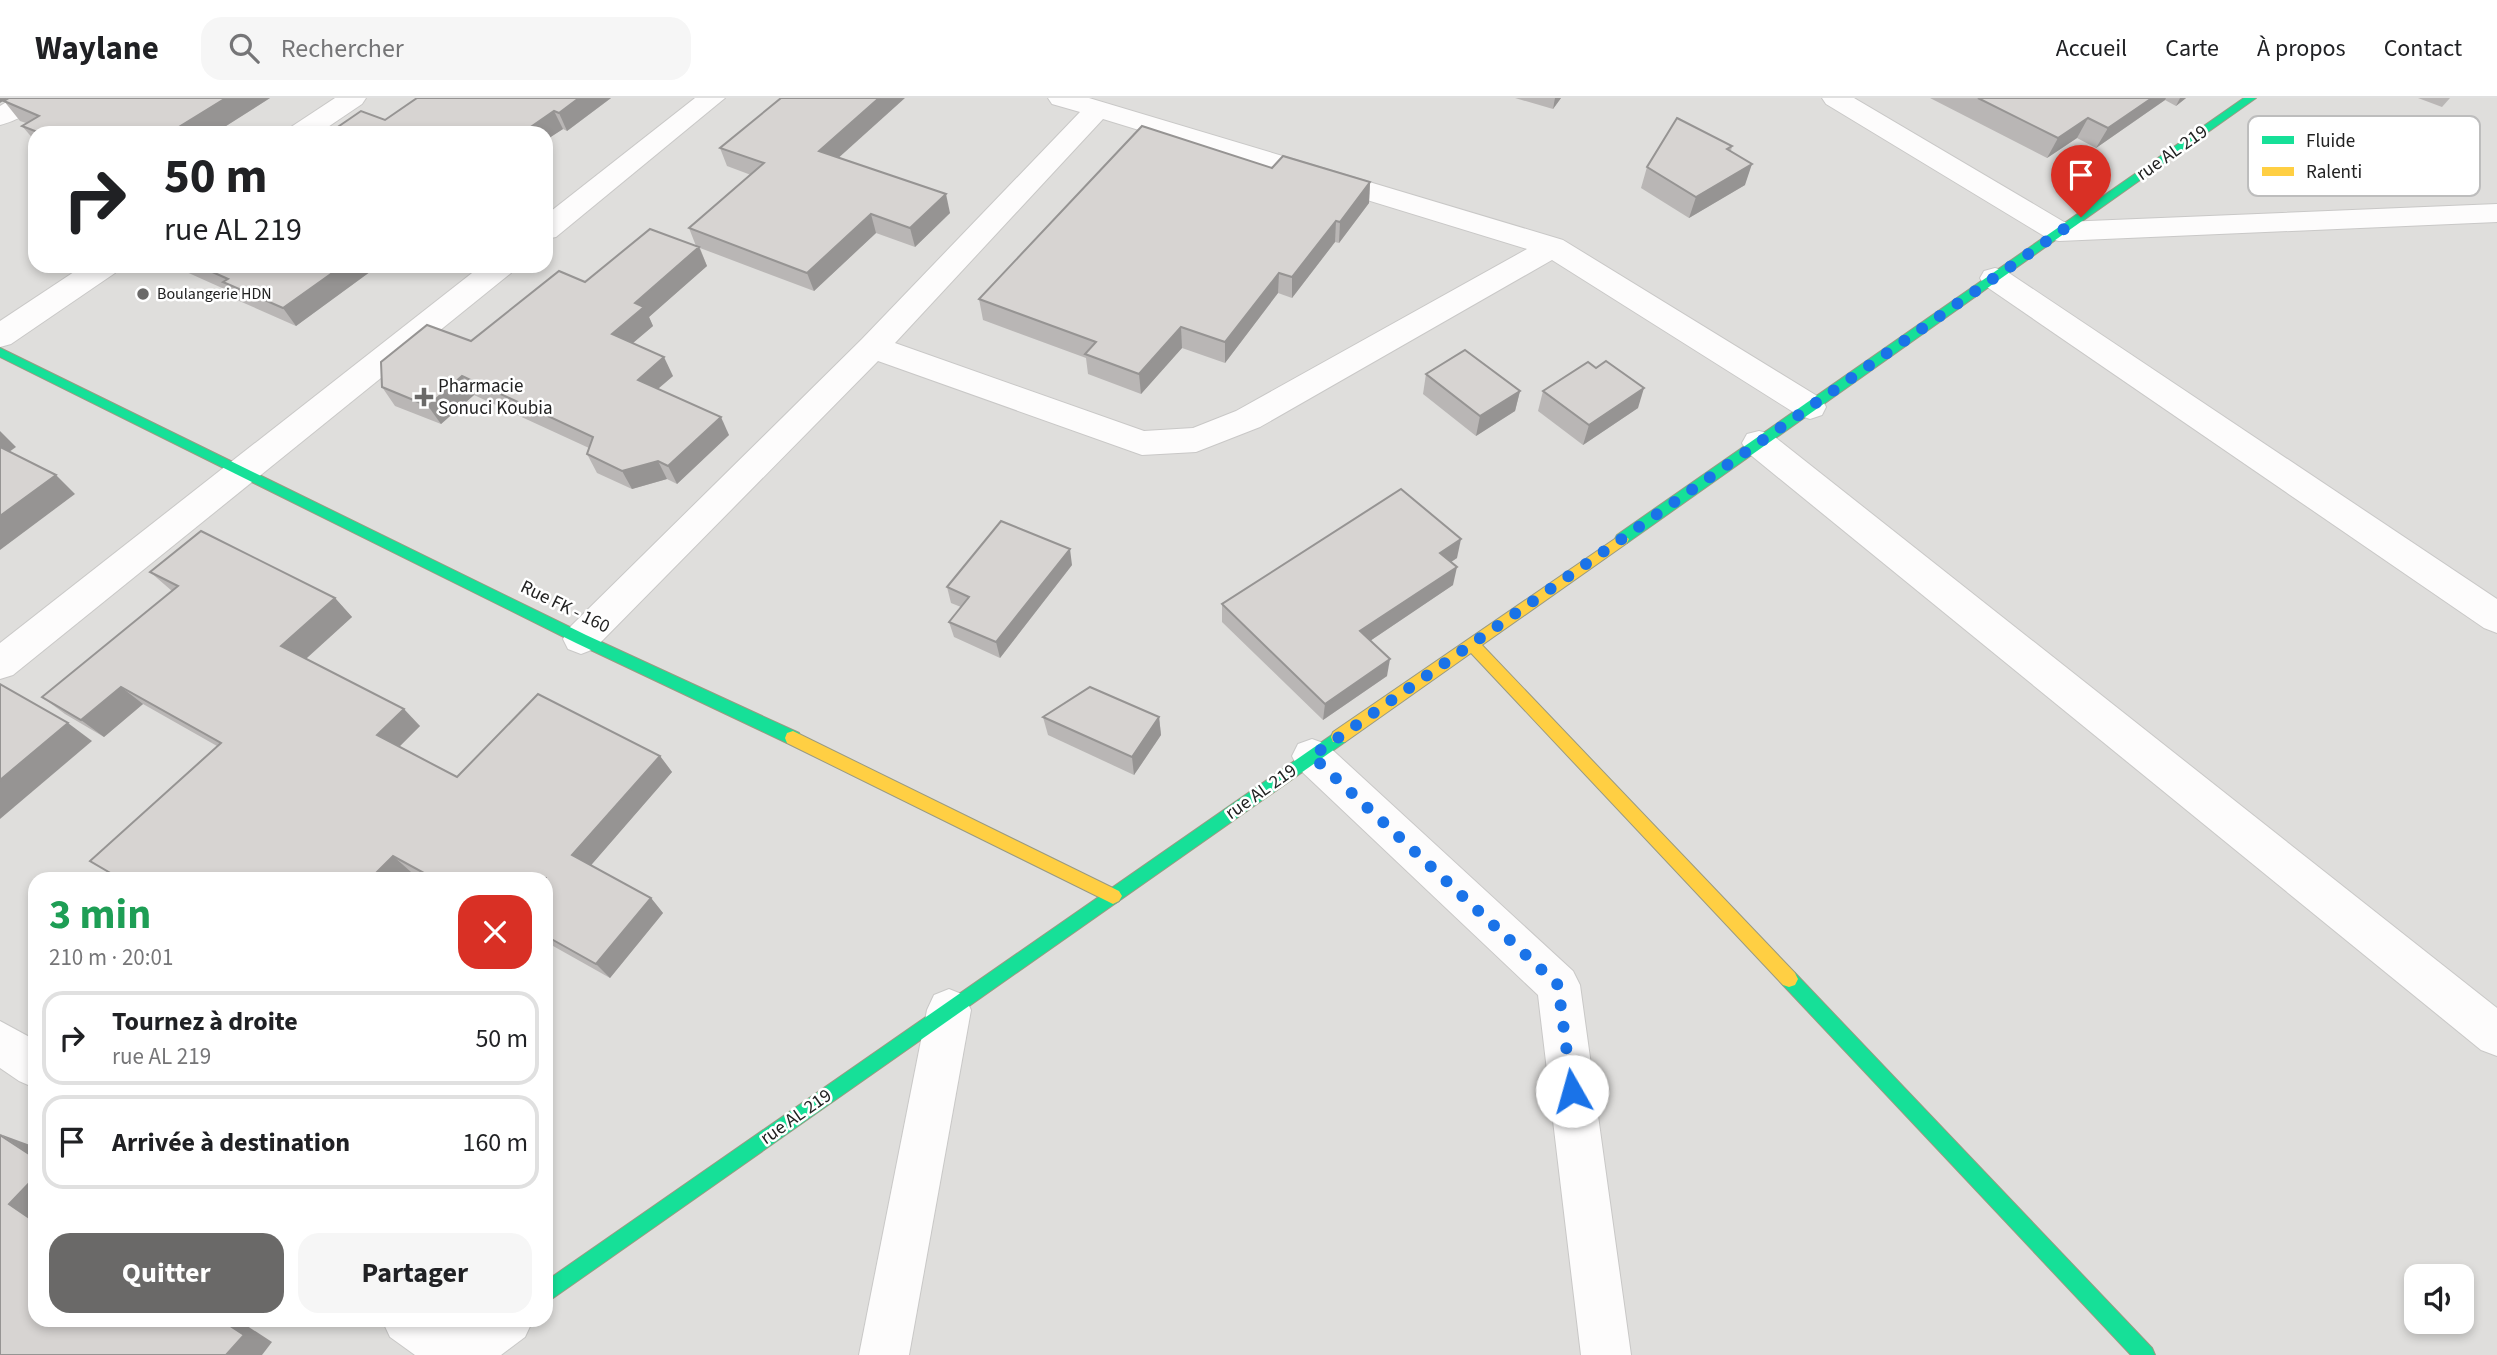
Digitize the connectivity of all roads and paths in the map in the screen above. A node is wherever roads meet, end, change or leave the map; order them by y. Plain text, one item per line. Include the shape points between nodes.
1 (32, 98) edge
2 (353, 98) edge
3 (712, 98) edge
4 (1061, 98) edge
5 (1835, 98) edge
6 (2251, 98) edge
7 (1097, 110) junction
8 (0, 117) edge
9 (311, 126) edge
10 (2497, 212) edge
11 (553, 224) edge
12 (2059, 232) junction
13 (1553, 247) junction
14 (94, 273) edge
15 (491, 273) edge
16 (1995, 278) junction
17 (0, 336) edge
18 (873, 347) junction
19 (0, 352) edge
20 (1810, 407) junction
21 (1759, 443) junction
22 (243, 471) junction
23 (2497, 618) edge
24 (581, 639) junction
25 (1472, 644) junction
26 (0, 664) edge
27 (1312, 756) junction
28 (1113, 896) junction
29 (949, 1010) junction
30 (2497, 1035) edge
31 (0, 1042) edge
32 (28, 1061) edge
33 (553, 1288) edge
34 (417, 1327) edge
35 (498, 1327) edge
36 (458, 1355) edge
37 (884, 1355) edge
38 (1606, 1355) edge
39 (2145, 1355) edge

1 - 8 street
2 - 9 street
3 - 11 street
4 - 7 street
5 - 12 street
6 - 12 street, rue AL 219
7 - 13 street
7 - 18 street
10 - 12 street
12 - 16 street, rue AL 219
13 - 18 street via 1248,419 1196,440 1142,443
13 - 20 street
14 - 17 street
15 - 22 street
16 - 20 street, rue AL 219
16 - 23 street
18 - 24 street
19 - 22 street, Rue FK - 160
20 - 21 street, rue AL 219
21 - 25 street, rue AL 219
21 - 30 street
22 - 24 street, Rue FK - 160
22 - 26 street
24 - 28 street, Rue FK - 160 via 755,719
25 - 27 street, rue AL 219
25 - 39 street
27 - 28 street, rue AL 219
27 - 38 street via 1558,985
28 - 29 street, rue AL 219
29 - 33 street, rue AL 219
29 - 37 street
31 - 32 street
34 - 36 street
35 - 36 street

